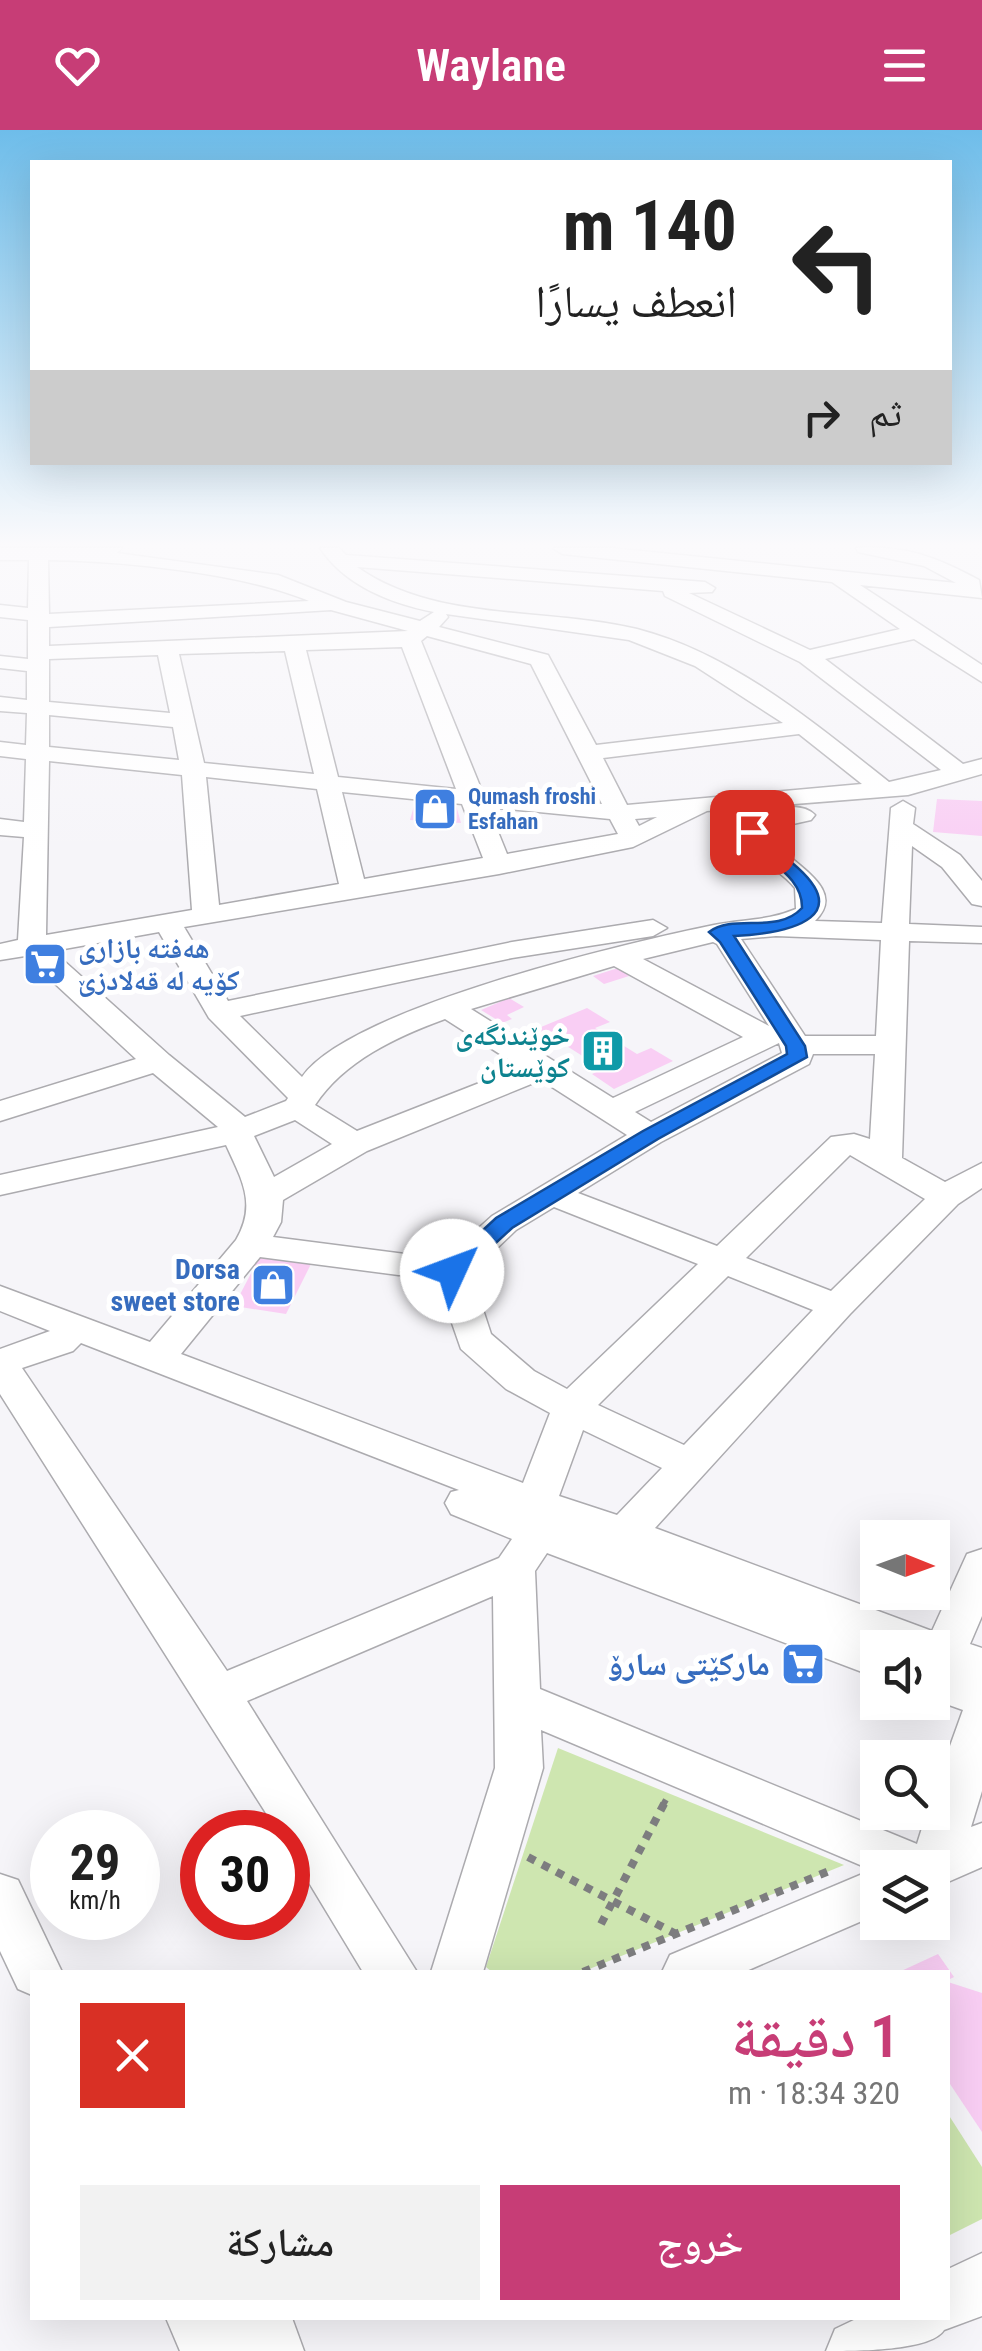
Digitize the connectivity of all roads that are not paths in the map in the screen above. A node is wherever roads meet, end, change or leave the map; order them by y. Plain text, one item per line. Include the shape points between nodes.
1 (36, 652) edge
2 (120, 652) edge
3 (168, 652) edge
4 (296, 652) edge
5 (437, 652) edge
6 (515, 652) edge
7 (639, 652) edge
8 (673, 652) edge
9 (798, 652) edge
10 (831, 652) edge
11 (950, 652) edge
12 (808, 657) junction
13 (36, 660) junction
14 (0, 662) edge
15 (982, 674) edge
16 (0, 704) edge
17 (35, 708) junction
18 (185, 722) junction
19 (804, 726) junction
20 (774, 730) junction
21 (0, 749) edge
22 (35, 753) junction
23 (588, 753) junction
24 (193, 768) junction
25 (976, 770) edge
26 (330, 783) junction
27 (854, 793) junction
28 (470, 798) junction
29 (702, 804) junction
30 (898, 804) junction
31 (620, 813) junction
32 (0, 827) edge
33 (37, 832) junction
34 (634, 840) junction
35 (499, 866) junction
36 (353, 888) junction
37 (982, 898) edge
38 (206, 916) junction
39 (0, 921) edge
40 (168, 924) junction
41 (776, 928) junction
42 (718, 932) junction
43 (898, 932) junction
44 (982, 935) edge
45 (32, 936) junction
46 (0, 952) edge
47 (618, 957) junction
48 (445, 1006) junction
49 (219, 1012) junction
50 (783, 1038) junction
51 (893, 1044) junction
52 (158, 1062) junction
53 (544, 1068) junction
54 (299, 1101) junction
55 (0, 1110) edge
56 (612, 1111) junction
57 (234, 1133) junction
58 (650, 1135) junction
59 (354, 1144) junction
60 (886, 1162) junction
61 (982, 1174) edge
62 (0, 1185) edge
63 (551, 1194) junction
64 (266, 1196) junction
65 (946, 1197) junction
66 (251, 1245) junction
67 (722, 1261) junction
68 (452, 1271) junction
69 (0, 1298) edge
70 (837, 1306) junction
71 (0, 1320) edge
72 (68, 1335) junction
73 (158, 1357) junction
74 (0, 1363) edge
75 (571, 1408) junction
76 (690, 1464) junction
77 (626, 1533) junction
78 (530, 1535) junction
79 (982, 1565) edge
80 (869, 1630) edge
81 (950, 1645) edge
82 (860, 1654) edge
83 (950, 1666) edge
84 (218, 1694) junction
85 (982, 1698) edge
86 (516, 1699) junction
87 (982, 1717) edge
88 (982, 1844) edge
89 (886, 1850) edge
90 (934, 1850) edge
91 (950, 1858) edge
92 (0, 1896) edge
93 (860, 1896) edge
94 (682, 1953) edge
95 (35, 1970) edge
96 (390, 1970) edge
97 (458, 1970) edge
98 (982, 2283) edge
99 (950, 2299) edge
100 (197, 2320) edge
101 (242, 2320) edge
102 (263, 2320) edge
103 (212, 2351) edge
104 (220, 2351) edge
105 (273, 2351) edge

1 - 13 street
2 - 13 street
3 - 18 street
4 - 26 street
5 - 28 street
6 - 23 street via 540,660
7 - 20 street via 693,676
8 - 19 street via 723,674
9 - 12 street
10 - 12 street
11 - 15 street
12 - 25 street
13 - 14 street
13 - 17 street
16 - 17 street
17 - 18 street
17 - 22 street
18 - 24 street
19 - 20 street
19 - 30 street
20 - 23 street
20 - 27 street
21 - 22 street
22 - 24 street
22 - 33 street
23 - 31 street
24 - 26 street
24 - 38 street
25 - 30 street
26 - 28 street
26 - 36 street
27 - 29 street
27 - 30 street
28 - 31 street
28 - 35 street
29 - 31 street
29 - 34 street
30 - 37 street
30 - 41 street via 755,825 757,842 803,880 811,896 808,914
30 - 43 street
31 - 34 street
32 - 33 street
33 - 45 street
34 - 35 street
35 - 36 street
36 - 38 street
38 - 40 street
39 - 45 street
40 - 45 street
40 - 49 street
41 - 42 street
41 - 43 street
42 - 47 street
42 - 49 street via 659,927 512,950
42 - 50 street
43 - 44 street
43 - 51 street
45 - 46 street
45 - 52 street
47 - 48 street
47 - 50 street
48 - 53 street
48 - 54 street via 335,1060
49 - 54 street
50 - 51 street
50 - 56 street
50 - 58 street via 798,1057
51 - 60 street
52 - 55 street
52 - 57 street via 230,1120
53 - 56 street
53 - 59 street
54 - 57 street
54 - 59 street
56 - 58 street
57 - 62 street
57 - 64 street
58 - 63 street
59 - 64 street
60 - 65 street
60 - 67 street via 844,1144
61 - 65 street
63 - 67 street
63 - 68 street via 504,1223
64 - 66 street via 264,1222
65 - 70 street
66 - 68 street
66 - 73 street
67 - 70 street
67 - 75 street
68 - 75 street via 474,1340 520,1380
69 - 72 street
70 - 76 street
71 - 72 street
72 - 73 street
72 - 74 street
72 - 78 street
73 - 78 street
74 - 84 street
75 - 76 street
75 - 78 street
76 - 77 street
77 - 78 street
77 - 80 street
78 - 82 street
78 - 84 street
78 - 86 street
79 - 81 street
83 - 85 street
84 - 96 street
86 - 89 street
86 - 97 street via 519,1768
87 - 90 street
88 - 91 street
92 - 95 street
93 - 94 street
98 - 99 street
100 - 103 street
101 - 104 street
102 - 105 street

